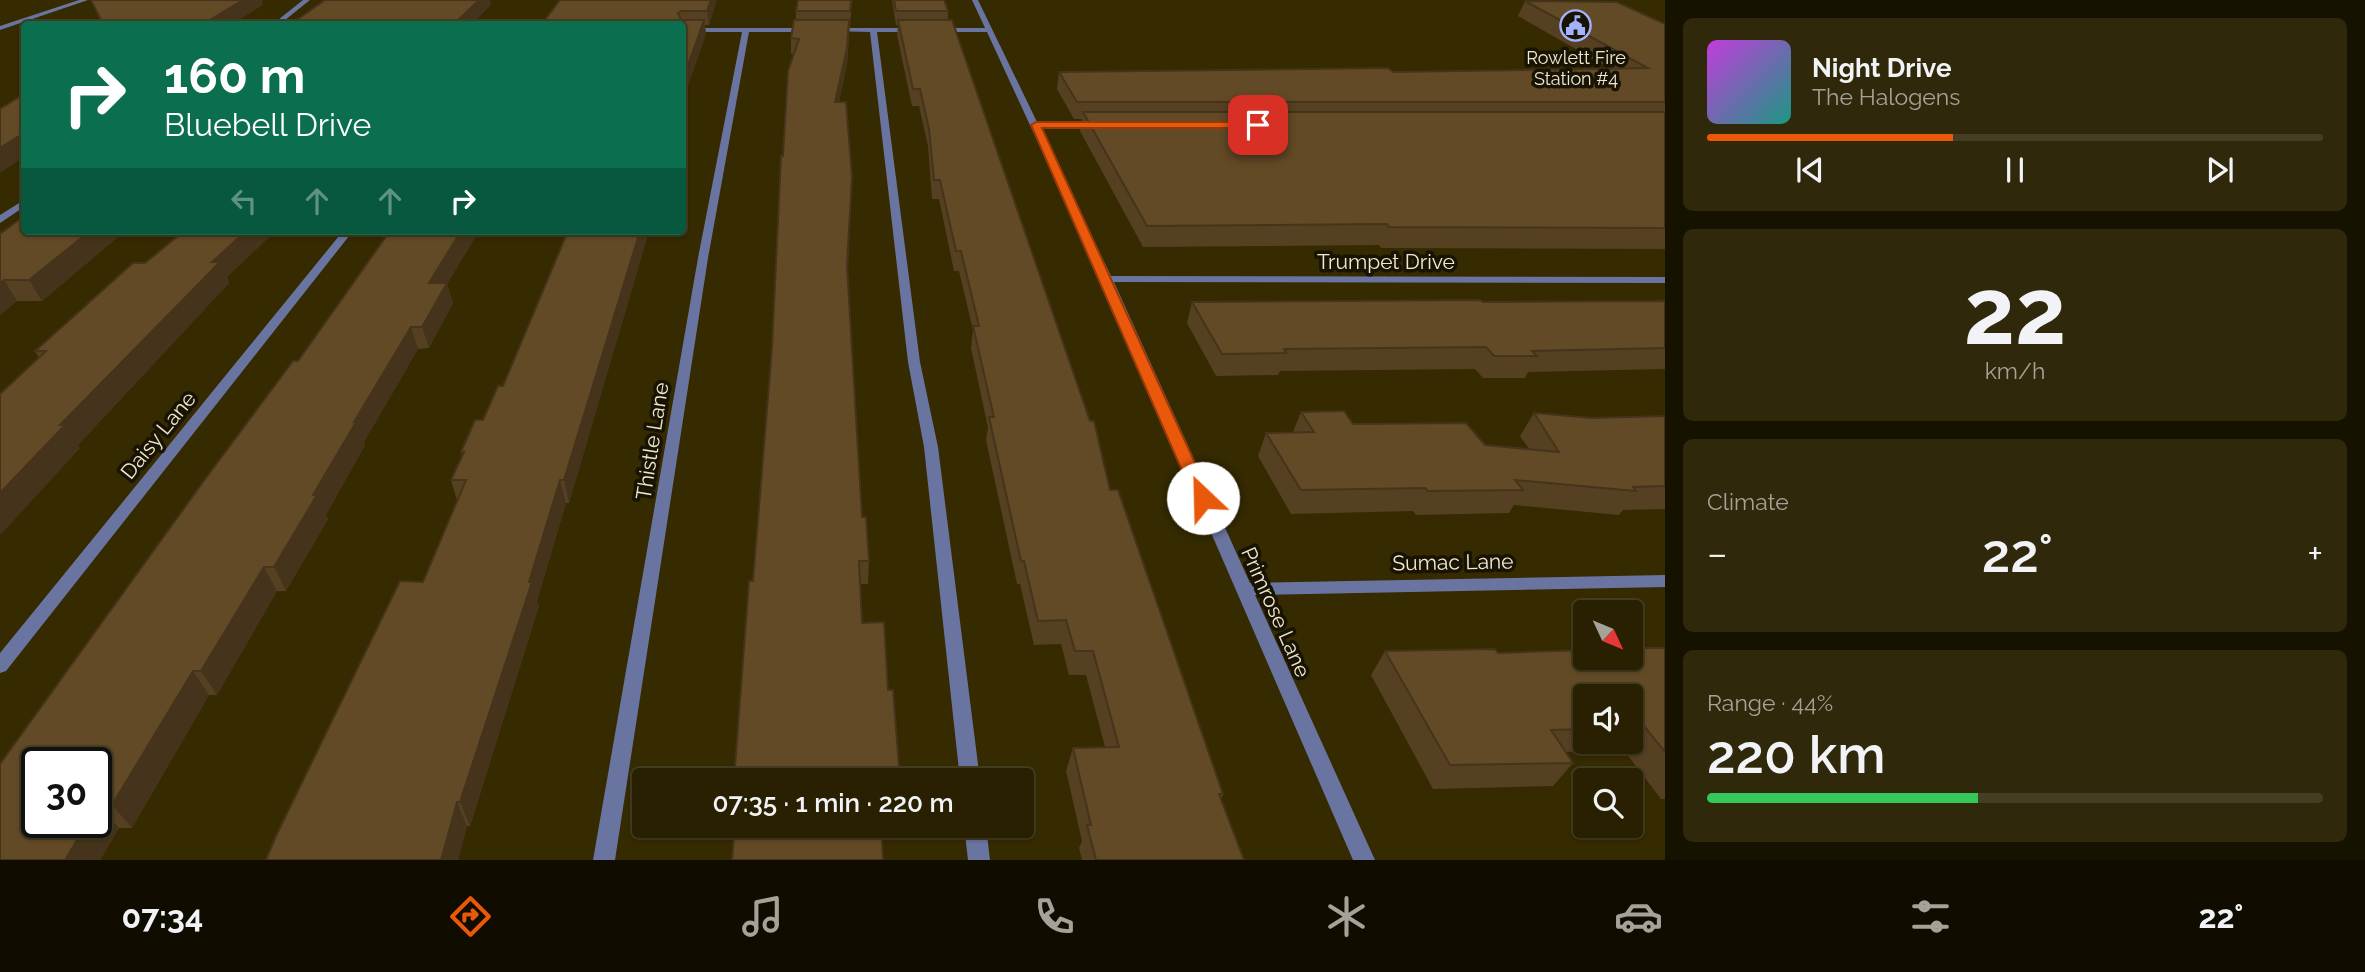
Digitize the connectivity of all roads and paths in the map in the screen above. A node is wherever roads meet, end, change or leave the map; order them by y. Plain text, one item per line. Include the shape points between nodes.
1 (85, 0) edge
2 (306, 0) edge
3 (975, 0) edge
4 (23, 21) edge
5 (280, 21) edge
6 (21, 22) edge
7 (0, 29) edge
8 (686, 30) edge
9 (746, 30) junction
10 (873, 30) junction
11 (989, 30) junction
12 (1036, 125) junction
13 (1105, 125) edge
14 (21, 205) edge
15 (0, 220) edge
16 (345, 235) edge
17 (1107, 279) junction
18 (1665, 280) edge
19 (1665, 581) edge
20 (1242, 589) junction
21 (0, 666) edge
22 (969, 768) edge
23 (976, 838) edge
24 (604, 860) edge
25 (979, 860) edge
26 (1364, 860) edge

1 - 4 street
2 - 5 street
3 - 11 street, Primrose Lane
6 - 7 street
8 - 9 street
9 - 10 street
9 - 24 street, Thistle Lane via 703,258
10 - 11 street
10 - 22 street via 914,362 938,502
11 - 12 street, Primrose Lane
12 - 13 street
12 - 17 street, Primrose Lane
14 - 15 street
16 - 21 street, Daisy Lane
17 - 18 street, Trumpet Drive
17 - 20 street, Primrose Lane
19 - 20 street, Sumac Lane
20 - 26 street, Primrose Lane
23 - 25 street

